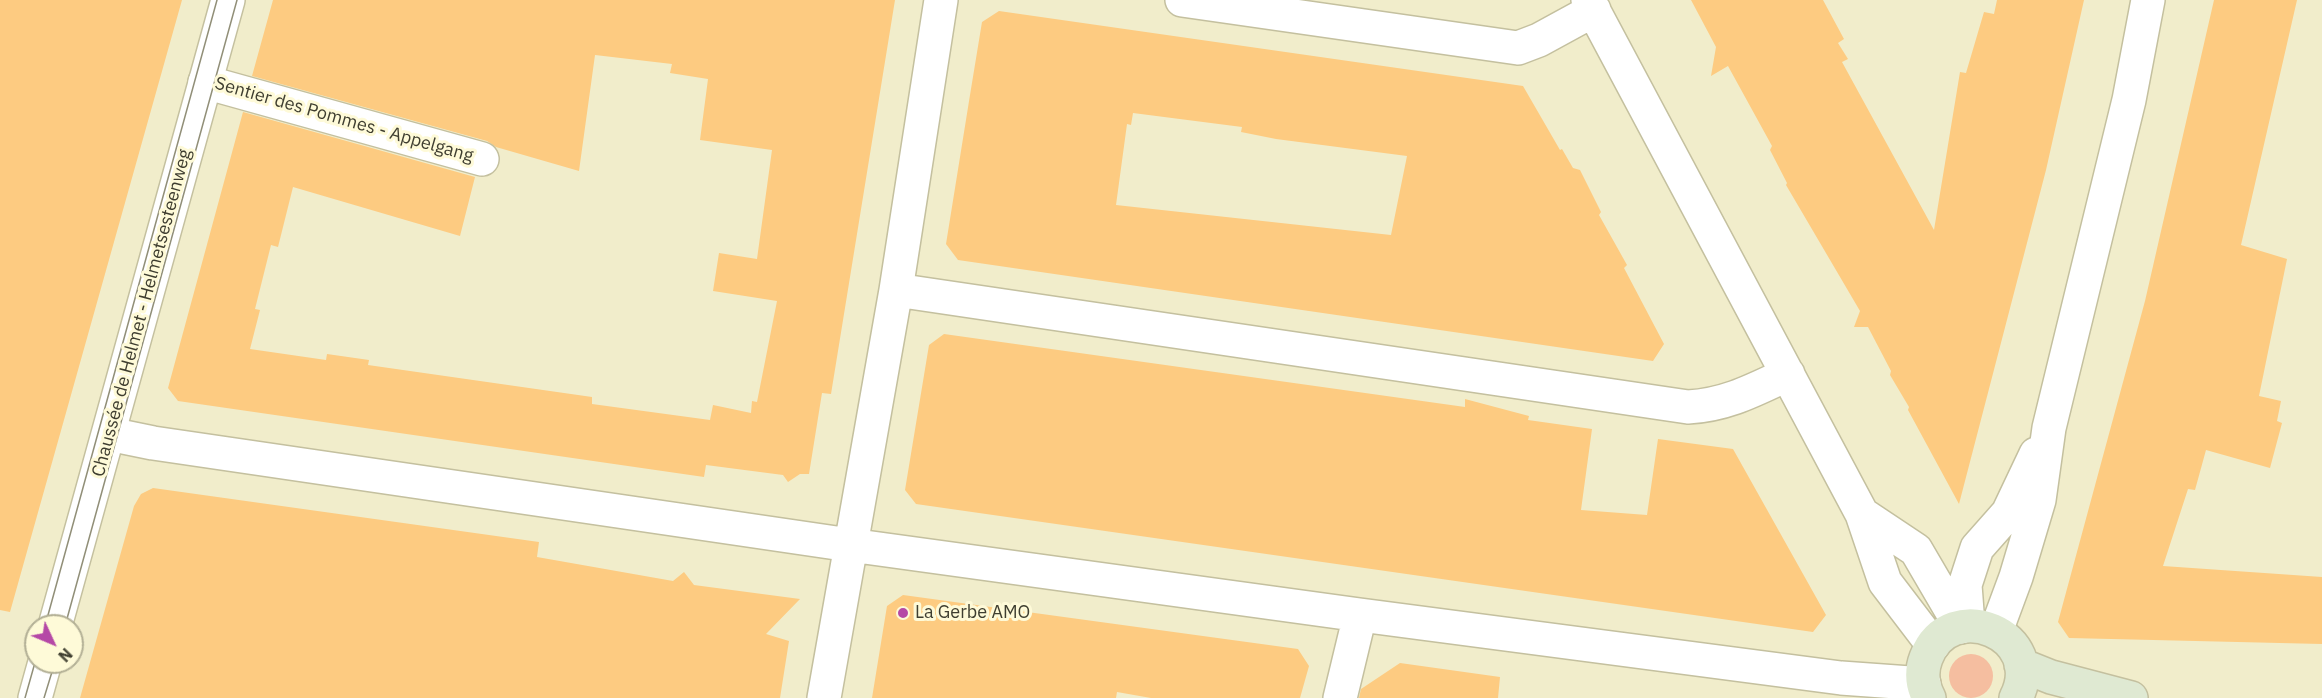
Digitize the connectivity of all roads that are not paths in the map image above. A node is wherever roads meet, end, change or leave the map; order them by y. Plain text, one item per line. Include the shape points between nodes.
1 (228, 0) edge
2 (941, 0) edge
3 (1182, 0) edge
4 (2148, 0) edge
5 (1591, 5) edge
6 (205, 82) junction
7 (482, 159) dead end
8 (896, 290) junction
9 (1788, 374) junction
10 (2049, 428) junction
11 (110, 434) junction
12 (1862, 514) junction
13 (850, 545) junction
14 (1977, 548) junction
15 (1925, 561) junction
16 (58, 614) edge
17 (1360, 615) junction
18 (1975, 628) junction
19 (1933, 645) junction
20 (2021, 665) junction
21 (42, 674) edge
22 (1926, 691) edge
23 (35, 698) edge
24 (824, 698) edge
25 (1340, 698) edge
26 (2016, 698) edge
27 (2131, 698) edge

1 - 6 street, Chaussée de Helmet - Helmetsesteenweg
2 - 8 street
3 - 5 street via 1518,48 1539,40
4 - 10 street via 2100,224
5 - 9 street
6 - 7 street, Sentier des Pommes - Appelgang
6 - 11 street, Chaussée de Helmet - Helmetsesteenweg
8 - 9 street via 1688,407 1713,406
8 - 13 street
9 - 12 street
10 - 14 street via 2008,513
10 - 18 street via 2039,500 2016,577
11 - 13 street
11 - 16 street, Chaussée de Helmet - Helmetsesteenweg
12 - 15 street via 1916,550
12 - 19 street via 1885,582
13 - 17 street
13 - 24 street
14 - 15 street via 1958,563
14 - 18 street via 1965,585
15 - 18 street
17 - 22 street
17 - 25 street
18 - 19 main road via 1942,635
18 - 20 main road via 2010,642
19 - 22 main road via 1924,663
20 - 26 main road
20 - 27 main road
21 - 23 street

